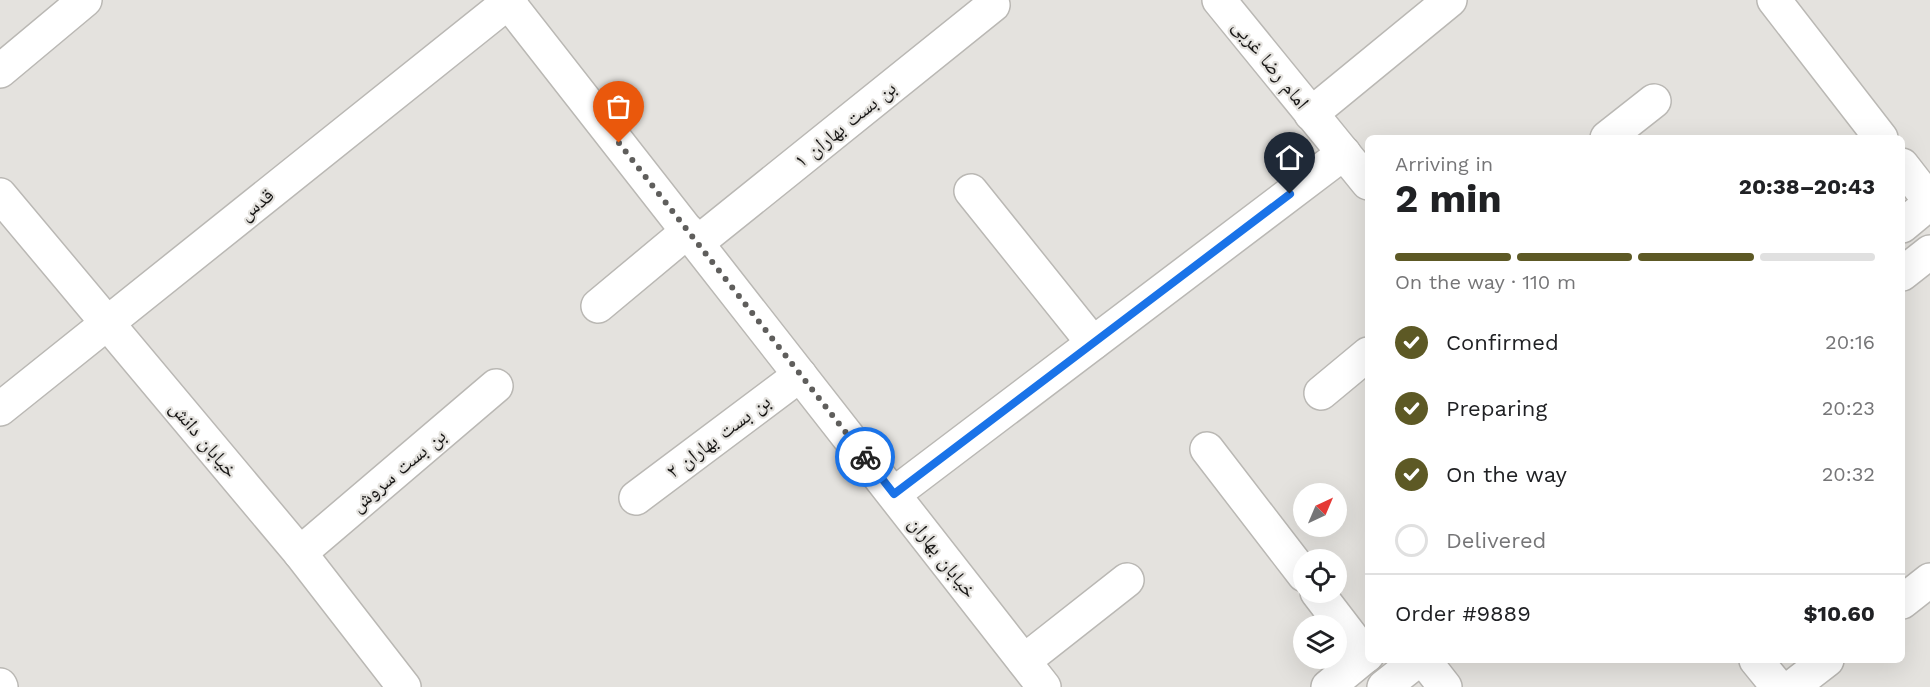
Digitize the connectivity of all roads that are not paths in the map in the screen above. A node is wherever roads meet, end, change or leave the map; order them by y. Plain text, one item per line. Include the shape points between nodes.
1 (85, 0) edge
2 (1219, 0) edge
3 (1450, 0) edge
4 (1774, 0) edge
5 (510, 1) edge
6 (993, 5) dead end
7 (0, 71) edge
8 (1654, 101) dead end
9 (1311, 114) junction
10 (1611, 135) edge
11 (1879, 135) edge
12 (1344, 153) junction
13 (1905, 169) edge
14 (1365, 179) edge
15 (971, 190) dead end
16 (0, 195) edge
17 (1930, 202) edge
18 (1905, 223) edge
19 (693, 237) junction
20 (1930, 252) edge
21 (1905, 272) edge
22 (598, 306) dead end
23 (108, 322) junction
24 (1093, 343) junction
25 (1365, 356) edge
26 (800, 375) junction
27 (496, 386) dead end
28 (1321, 393) dead end
29 (0, 409) edge
30 (1207, 449) dead end
31 (894, 494) junction
32 (636, 498) dead end
33 (300, 553) junction
34 (1293, 561) edge
35 (1127, 579) dead end
36 (1930, 580) edge
37 (1905, 600) edge
38 (1326, 603) edge
39 (1365, 652) edge
40 (1365, 657) edge
41 (1024, 661) junction
42 (1414, 663) edge
43 (1426, 663) edge
44 (1758, 663) edge
45 (1823, 663) edge
46 (390, 682) edge
47 (1044, 687) edge
48 (1328, 687) edge
49 (1384, 687) edge
50 (1444, 687) edge
51 (1778, 687) edge
52 (1792, 687) edge

1 - 7 street
2 - 9 street, امام رضا غربی
3 - 9 street
4 - 11 street
5 - 19 street, خیابان بهاران
5 - 23 street, قدس
6 - 19 street, بن بست بهاران ۱
8 - 10 street
9 - 12 street, امام رضا غربی
12 - 14 street, امام رضا غربی
12 - 24 street
13 - 17 street
15 - 24 street
16 - 23 street, خیابان دانش
17 - 18 street
19 - 22 street, بن بست بهاران ۱
19 - 26 street, خیابان بهاران
20 - 21 street
23 - 29 street, قدس
23 - 33 street, خیابان دانش
24 - 31 street
25 - 28 street
26 - 31 street, خیابان بهاران
26 - 32 street, بن بست بهاران ۲
27 - 33 street, بن بست سروش
30 - 34 street
31 - 41 street, خیابان بهاران
33 - 46 street, خیابان دانش
35 - 41 street
36 - 37 street
38 - 39 street
40 - 48 street
41 - 47 street, خیابان بهاران
42 - 49 street
43 - 50 street
44 - 51 street
45 - 52 street

